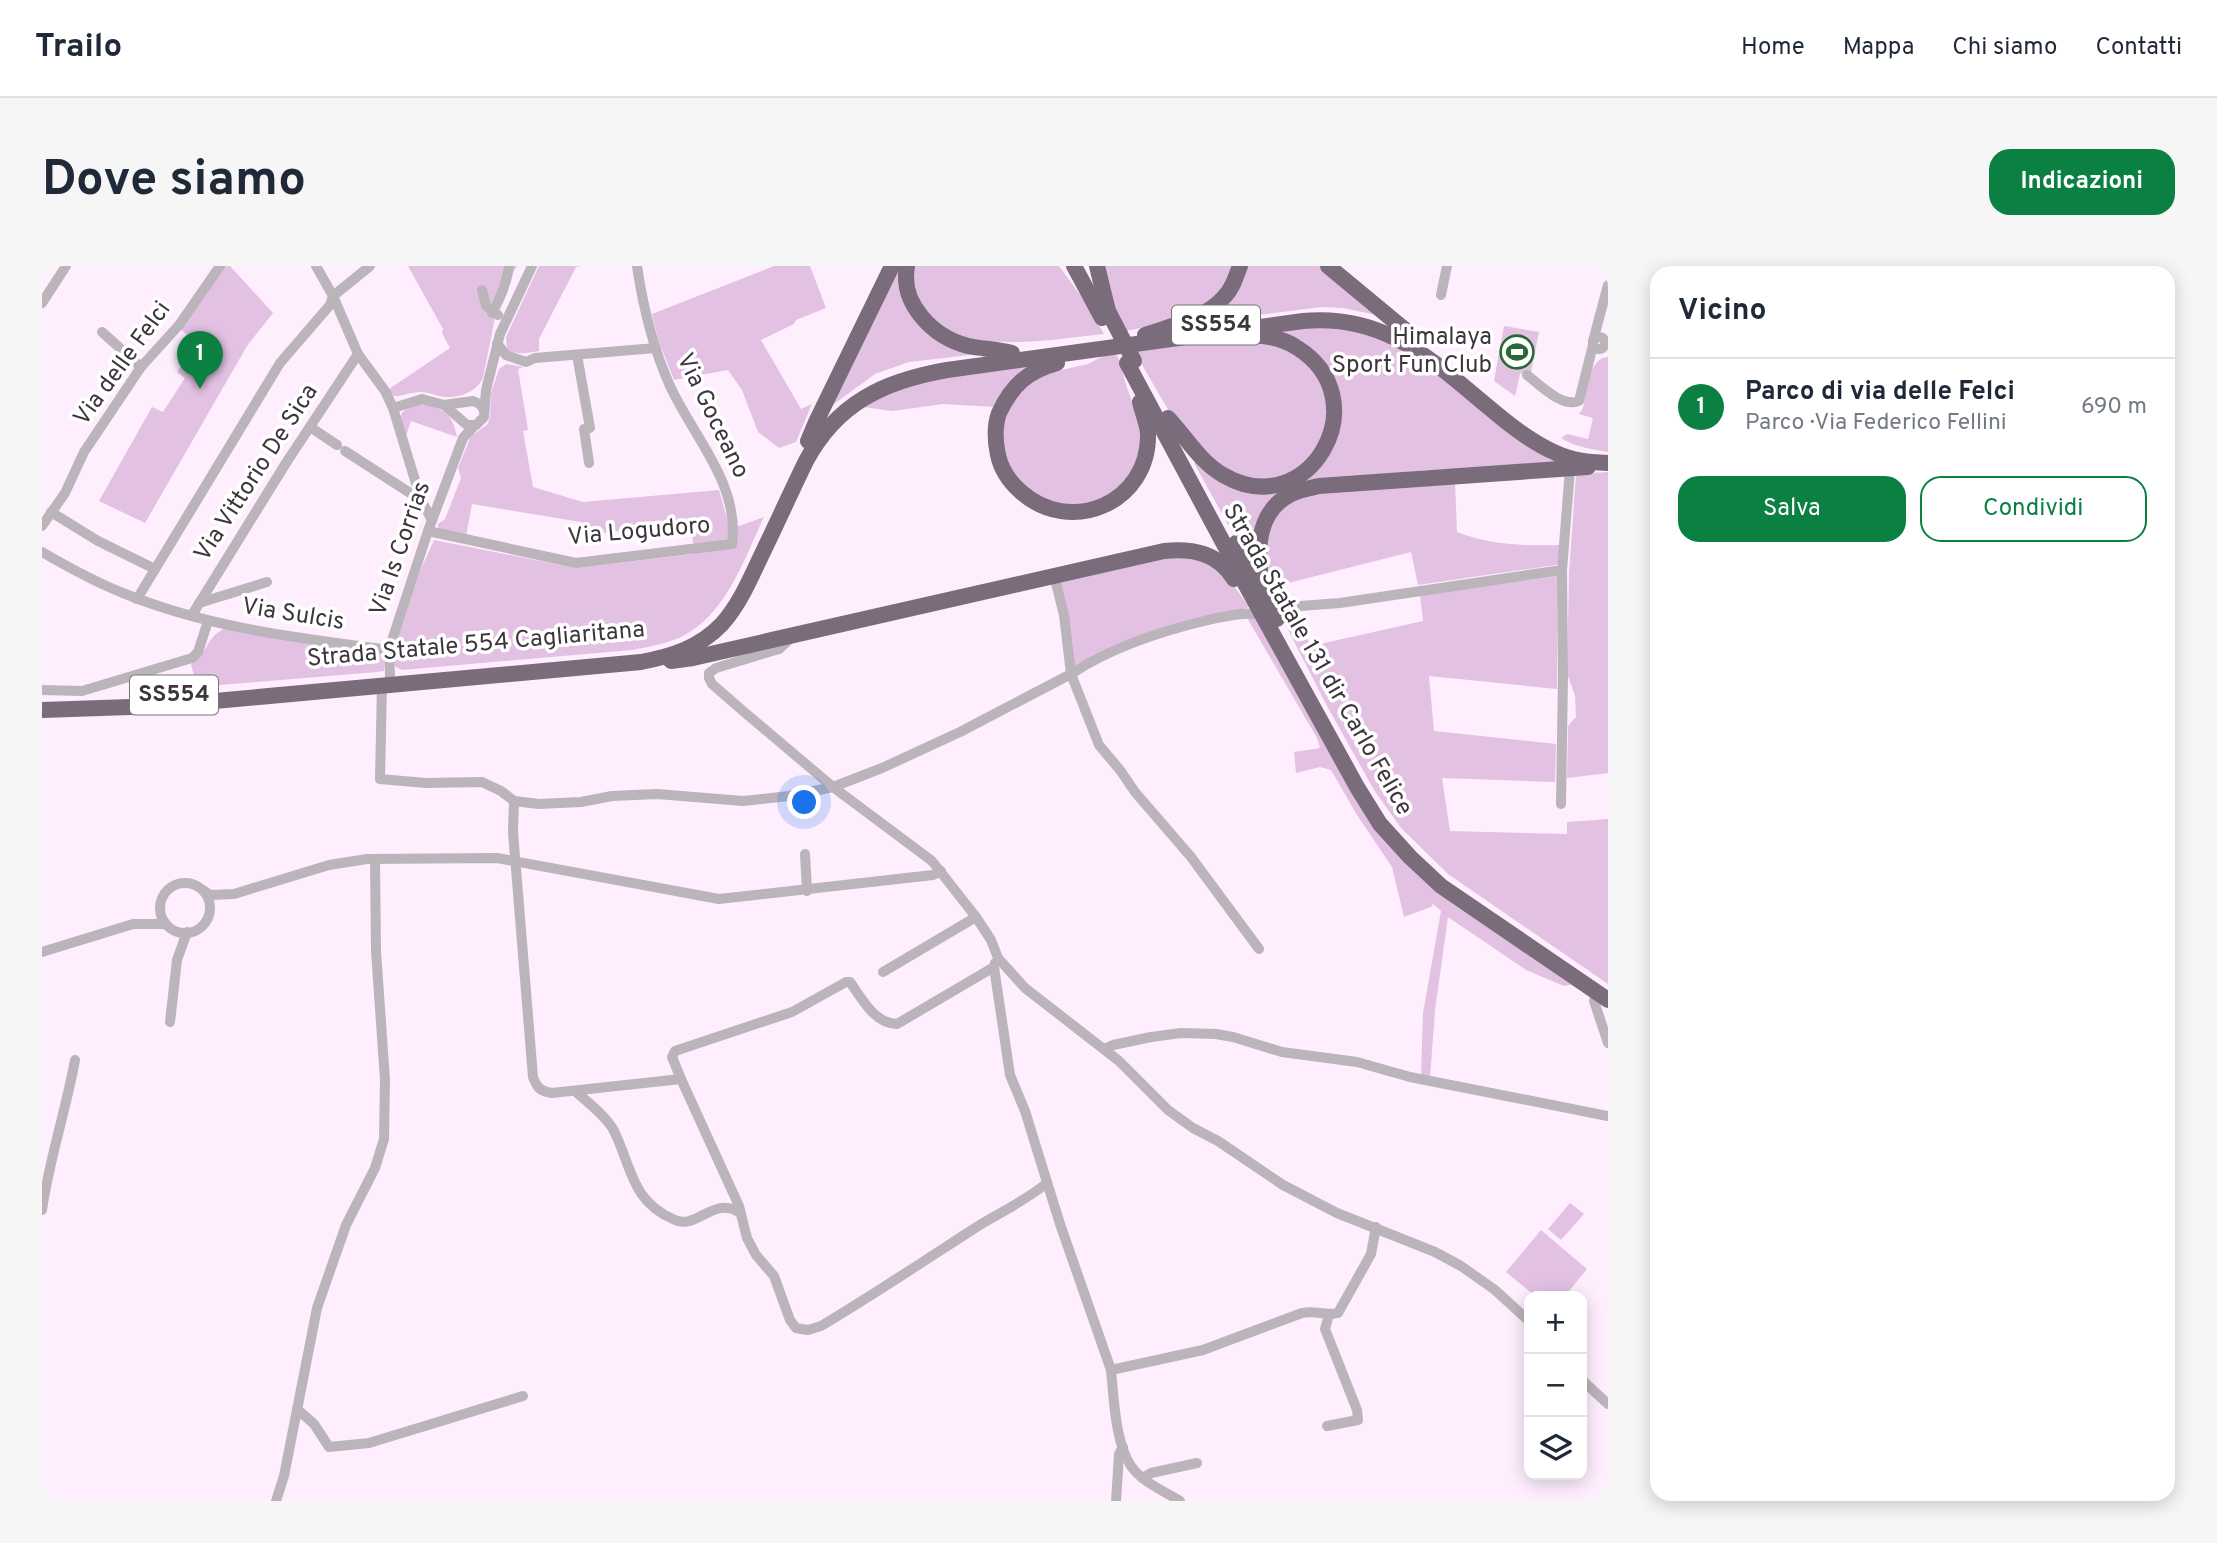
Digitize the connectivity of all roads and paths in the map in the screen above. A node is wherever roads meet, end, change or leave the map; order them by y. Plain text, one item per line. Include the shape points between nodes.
1 (66, 266) edge
2 (220, 266) edge
3 (316, 266) edge
4 (370, 266) edge
5 (509, 266) edge
6 (532, 266) edge
7 (637, 266) edge
8 (892, 266) edge
9 (907, 266) edge
10 (1066, 266) edge
11 (1074, 266) edge
12 (1083, 266) edge
13 (1097, 266) edge
14 (1240, 266) edge
15 (1328, 266) edge
16 (1447, 266) edge
17 (1608, 285) edge
18 (482, 289) dead end
19 (1089, 295) junction
20 (1441, 295) dead end
21 (333, 296) junction
22 (42, 303) edge
23 (492, 313) junction
24 (1105, 315) junction
25 (507, 320) junction
26 (102, 332) dead end
27 (1207, 333) junction
28 (1145, 335) junction
29 (1416, 339) junction
30 (497, 343) junction
31 (1601, 344) edge
32 (656, 348) junction
33 (1091, 350) junction
34 (1012, 353) junction
35 (358, 354) junction
36 (577, 355) junction
37 (515, 359) junction
38 (1130, 362) junction
39 (141, 367) junction
40 (492, 370) junction
41 (1527, 374) dead end
42 (486, 390) junction
43 (469, 401) junction
44 (444, 405) junction
45 (393, 408) junction
46 (484, 410) junction
47 (460, 418) junction
48 (1168, 418) junction
49 (474, 426) junction
50 (310, 427) junction
51 (463, 438) junction
52 (808, 441) junction
53 (1608, 456) edge
54 (589, 463) dead end
55 (1608, 464) edge
56 (1570, 468) junction
57 (421, 500) junction
58 (50, 508) junction
59 (42, 526) edge
60 (430, 526) junction
61 (732, 544) joint
62 (42, 552) edge
63 (155, 569) junction
64 (1562, 570) junction
65 (1054, 575) junction
66 (262, 587) dead end
67 (1248, 589) junction
68 (137, 599) junction
69 (1270, 602) junction
70 (199, 603) junction
71 (1256, 614) dead end
72 (192, 615) junction
73 (208, 621) junction
74 (795, 634) junction
75 (389, 650) junction
76 (641, 662) junction
77 (1071, 674) junction
78 (386, 681) junction
79 (42, 690) edge
80 (42, 701) edge
81 (42, 710) edge
82 (833, 787) junction
83 (514, 801) junction
84 (1561, 804) dead end
85 (805, 854) dead end
86 (375, 860) junction
87 (517, 860) junction
88 (942, 871) junction
89 (203, 890) junction
90 (807, 891) junction
91 (234, 894) junction
92 (160, 902) junction
93 (210, 910) junction
94 (976, 917) junction
95 (133, 924) junction
96 (169, 926) junction
97 (187, 932) junction
98 (1259, 948) dead end
99 (42, 952) edge
100 (177, 960) junction
101 (996, 963) junction
102 (883, 972) dead end
103 (1604, 994) edge
104 (170, 1022) dead end
105 (1608, 1043) edge
106 (1104, 1049) junction
107 (75, 1060) dead end
108 (681, 1079) junction
109 (575, 1091) junction
110 (1608, 1116) edge
111 (1047, 1183) junction
112 (42, 1210) edge
113 (740, 1213) junction
114 (1377, 1227) junction
115 (1329, 1315) junction
116 (1524, 1316) edge
117 (1111, 1370) junction
118 (1587, 1385) edge
119 (523, 1396) dead end
120 (1608, 1404) edge
121 (297, 1409) junction
122 (1327, 1426) dead end
123 (1123, 1447) junction
124 (1197, 1463) dead end
125 (1142, 1478) junction
126 (276, 1501) edge
127 (1116, 1501) edge
128 (1180, 1501) edge

1 - 22 street
2 - 39 street, Via delle Felci
3 - 21 street
4 - 21 street
5 - 23 street
6 - 25 street
7 - 32 street, Via Goceano
8 - 52 highway
9 - 34 highway via 905,279 913,304 933,329 967,346
10 - 19 highway
11 - 19 highway, Strada Statale 131 dir Carlo Felice
12 - 24 highway, Strada Statale 131 dir Carlo Felice
13 - 24 highway
14 - 28 highway via 1225,297 1208,310
15 - 29 highway
16 - 20 street
17 - 31 street via 1600,317
18 - 23 street
19 - 24 highway, Strada Statale 131 dir Carlo Felice
21 - 35 street
21 - 63 street via 280,363
23 - 25 street
24 - 38 highway, Strada Statale 131 dir Carlo Felice, bridge
25 - 30 street
26 - 39 street
27 - 33 highway, SS554
27 - 48 highway via 1225,339 1275,338 1311,358 1326,379 1334,402 1329,442 1298,477 1272,485 1248,485 1205,463
27 - 55 highway, SS554 via 1321,319 1376,329 1417,349 1530,439 1557,454
28 - 29 highway, Strada Statale 554 Cagliaritana / SS554 via 1324,311 1370,319
28 - 34 highway, Strada Statale 554 Cagliaritana / SS554
29 - 53 highway, Strada Statale 554 Cagliaritana / SS554 via 1530,431 1573,451
30 - 37 street
30 - 40 street
31 - 41 street via 1589,361 1576,403 1554,395
32 - 36 street
32 - 61 street, Via Goceano via 670,386 727,493 734,528
33 - 38 highway via 1086,357 1040,368 1022,379 1006,397 997,418 1000,465 1032,502 1058,512 1106,505 1136,480 1145,459 1148,431
33 - 76 highway, Strada Statale 554 Cagliaritana / SS554 via 926,374 890,384 859,401 813,448 739,600 722,623 674,656
34 - 52 highway, Strada Statale 554 Cagliaritana / SS554 via 888,376 842,404
35 - 45 street via 381,383
35 - 50 street, Via Vittorio De Sica
36 - 37 street via 526,362
36 - 54 street via 590,428 584,429
37 - 40 street
38 - 48 highway
38 - 67 highway, Strada Statale 131 dir Carlo Felice
39 - 58 street, Via delle Felci via 85,452 65,494
40 - 42 street
42 - 43 street
42 - 46 street
43 - 44 street
43 - 46 street
43 - 47 street via 459,408
44 - 45 street via 422,399
44 - 47 street
45 - 57 street
46 - 49 street via 483,419
47 - 49 street
47 - 51 street, Via Is Corrias
48 - 69 highway, Strada Statale 131 dir Carlo Felice
49 - 51 street, Via Is Corrias
50 - 57 street
50 - 70 street, Via Vittorio De Sica
51 - 60 street, Via Is Corrias
52 - 78 highway, Strada Statale 554 Cagliaritana / SS554 via 733,595 716,618 685,642 636,655
55 - 56 highway
56 - 64 street
56 - 69 highway via 1319,486 1290,494 1273,508 1258,545 1259,570
57 - 60 street
58 - 59 street, Via delle Felci
58 - 63 street via 98,541
60 - 61 street, Via Logudoro via 576,563
60 - 75 street, Via Is Corrias
62 - 68 street, Via Sulcis
63 - 68 street
64 - 69 street via 1340,603
64 - 84 street
65 - 67 highway via 1164,551 1191,550 1216,560
65 - 74 highway
65 - 77 street
66 - 70 street
67 - 103 highway, Strada Statale 131 dir Carlo Felice via 1380,824 1441,886
68 - 72 street, Via Sulcis
69 - 103 highway, Strada Statale 131 dir Carlo Felice via 1320,704 1383,815 1444,879
70 - 72 street, Via Vittorio De Sica
71 - 77 street via 1155,634
72 - 73 street, Via Sulcis
73 - 75 street, Via Sulcis
73 - 79 street via 192,657 82,691
74 - 76 highway via 693,658
74 - 82 street via 779,649 716,668 709,678
75 - 78 street, Via Is Corrias
76 - 78 highway, Strada Statale 554 Cagliaritana / SS554
77 - 82 street via 960,732
77 - 98 street via 1099,745
78 - 80 highway, Strada Statale 554 Cagliaritana / SS554
78 - 81 highway, Strada Statale 554 Cagliaritana / SS554 via 148,707
78 - 83 street, Via Is Corrias via 380,779 482,782
82 - 83 street via 743,801 657,794 581,802
82 - 88 street
83 - 87 street
85 - 90 street
86 - 87 street
86 - 91 street via 347,861
86 - 121 street via 384,1139 320,1298
87 - 90 street via 719,899
87 - 109 street via 533,1077 542,1091
88 - 90 street
88 - 94 street
89 - 91 street via 210,895
89 - 92 street via 190,883 176,884
89 - 93 street
91 - 93 street
92 - 95 street
92 - 96 street via 160,914
93 - 97 street via 203,925
94 - 101 street via 991,940
94 - 102 street
95 - 96 street
95 - 99 street
96 - 97 street
96 - 100 street
97 - 100 street
100 - 104 street
101 - 106 street
101 - 108 street via 897,1024 871,1012 846,982 792,1012 675,1051 672,1057
101 - 111 street via 1010,1075
103 - 105 street via 1594,1001
106 - 110 street via 1151,1037 1216,1034 1282,1052 1357,1062 1410,1077
106 - 114 street via 1192,1128 1283,1185
107 - 112 street
108 - 109 street
108 - 113 street
109 - 113 street via 612,1128 635,1184 652,1206 677,1222 723,1206
111 - 113 street via 891,1284 808,1330 796,1328 790,1320 774,1276 747,1238
111 - 117 street
114 - 115 street via 1371,1254 1345,1305
114 - 116 street via 1461,1266
115 - 117 street via 1309,1311 1203,1350
115 - 122 street via 1325,1329 1358,1420
117 - 123 street
118 - 120 street
119 - 121 street via 344,1447 329,1447
121 - 126 street
123 - 125 street
123 - 127 street
124 - 125 street
125 - 128 street

